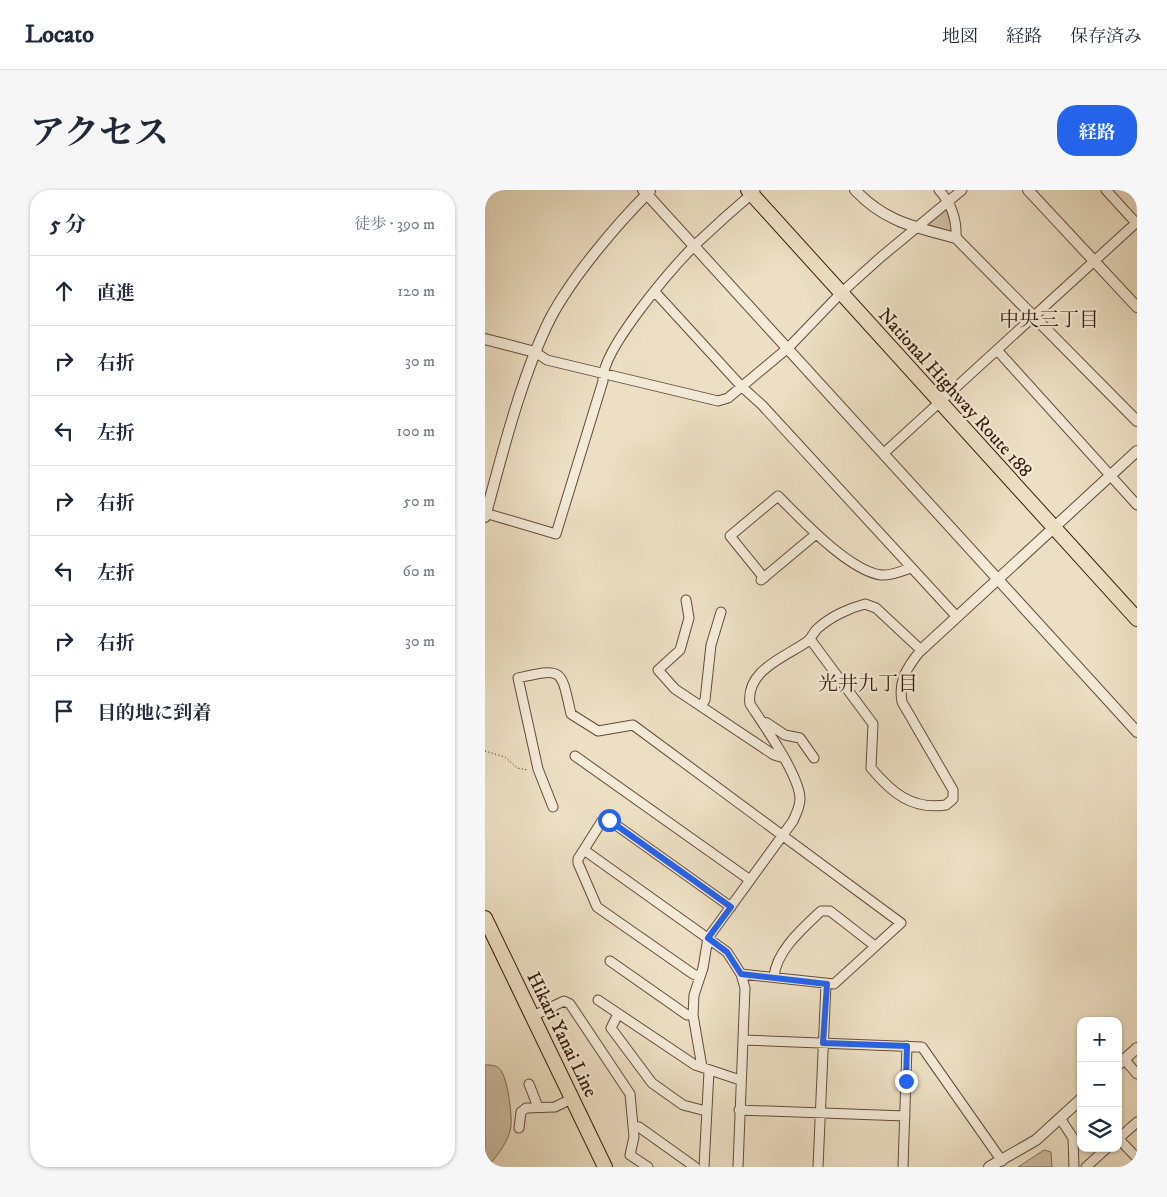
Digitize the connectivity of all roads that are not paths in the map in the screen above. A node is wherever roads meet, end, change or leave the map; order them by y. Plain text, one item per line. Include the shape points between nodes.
1 (855, 190) edge
2 (939, 190) edge
3 (962, 190) edge
4 (1028, 190) edge
5 (1106, 190) edge
6 (647, 191) edge
7 (752, 191) edge
8 (949, 202) junction
9 (1136, 223) edge
10 (916, 228) junction
11 (956, 238) junction
12 (695, 245) junction
13 (1094, 261) junction
14 (655, 292) junction
15 (841, 293) junction
16 (1137, 307) edge
17 (1035, 316) junction
18 (485, 339) edge
19 (789, 347) junction
20 (997, 350) junction
21 (535, 352) junction
22 (602, 373) junction
23 (742, 387) junction
24 (940, 402) junction
25 (1137, 421) edge
26 (1137, 451) edge
27 (884, 453) junction
28 (1111, 476) junction
29 (1137, 505) edge
30 (485, 515) edge
31 (1054, 528) junction
32 (816, 534) junction
33 (911, 568) junction
34 (998, 579) junction
35 (686, 600) dead end
36 (721, 612) dead end
37 (957, 617) junction
38 (1137, 619) edge
39 (810, 639) junction
40 (921, 650) junction
41 (701, 706) junction
42 (762, 722) junction
43 (1137, 732) edge
44 (575, 756) dead end
45 (784, 758) junction
46 (814, 758) dead end
47 (553, 806) dead end
48 (783, 835) junction
49 (584, 850) junction
50 (750, 880) junction
51 (731, 907) junction
52 (485, 918) edge
53 (708, 938) junction
54 (875, 946) junction
55 (610, 962) dead end
56 (741, 974) junction
57 (700, 977) junction
58 (774, 977) junction
59 (827, 984) junction
60 (597, 1000) dead end
61 (618, 1014) junction
62 (693, 1015) junction
63 (533, 1016) junction
64 (743, 1040) junction
65 (823, 1043) junction
66 (907, 1046) junction
67 (1137, 1048) edge
68 (1122, 1061) edge
69 (1122, 1063) edge
70 (705, 1069) junction
71 (1137, 1074) edge
72 (740, 1080) junction
73 (529, 1084) dead end
74 (573, 1098) junction
75 (1077, 1103) edge
76 (538, 1107) junction
77 (739, 1110) junction
78 (706, 1111) junction
79 (821, 1114) junction
80 (905, 1116) junction
81 (1060, 1118) junction
82 (1137, 1122) edge
83 (633, 1126) junction
84 (519, 1128) dead end
85 (1122, 1135) edge
86 (1122, 1143) edge
87 (1103, 1152) edge
88 (1137, 1158) edge
89 (1002, 1161) junction
90 (605, 1167) edge
91 (648, 1167) edge
92 (695, 1167) edge
93 (704, 1167) edge
94 (739, 1167) edge
95 (818, 1167) edge
96 (903, 1167) edge
97 (989, 1167) edge
98 (1074, 1167) edge
99 (1086, 1167) edge

1 - 10 street via 886,217
2 - 8 street
3 - 8 street
4 - 13 street
5 - 9 street
6 - 12 street
6 - 21 street via 564,296
7 - 12 street
7 - 15 main road, National Highway Route 188
8 - 10 street
8 - 11 street via 957,228
9 - 13 street
10 - 11 street
10 - 15 street
11 - 17 street
12 - 14 street
12 - 19 street
13 - 16 street
13 - 17 street
14 - 22 street via 626,328
14 - 23 street
15 - 19 street
15 - 24 main road, National Highway Route 188
17 - 20 street
17 - 25 street
18 - 21 street
19 - 23 street
19 - 27 street
20 - 24 street
20 - 28 street
21 - 22 street via 547,360
21 - 30 street
22 - 23 street via 718,401
22 - 30 street via 603,381 556,534
23 - 33 street via 769,412
24 - 27 street
24 - 31 main road, National Highway Route 188
26 - 28 street
27 - 34 street
28 - 29 street
28 - 31 street
31 - 34 street
31 - 38 main road, National Highway Route 188
32 - 32 street via 778,496 730,536 762,579
32 - 33 street via 843,556 881,575
33 - 37 street
34 - 37 street
34 - 43 street
35 - 41 street via 689,618 680,650 658,670 675,688
36 - 41 street via 711,645 705,700
37 - 40 street
39 - 40 street via 829,621 865,604 876,608
39 - 40 street via 873,724 871,768 905,800 946,805 953,799 953,790 903,702 900,690 907,668
39 - 42 street via 767,666 751,686 748,694 750,704
41 - 45 street via 774,755
42 - 45 street
42 - 46 street via 785,735 800,738
44 - 50 street
45 - 48 street via 800,799 798,811
47 - 48 street via 538,769 518,678 547,671 563,679 571,714 598,731 633,725
48 - 50 street
48 - 54 street via 901,923
49 - 51 street via 603,821 609,820
49 - 53 street
49 - 57 street via 578,863 597,907
50 - 51 street
51 - 53 street
52 - 63 main road, Hikari Yanai Line
53 - 56 street via 727,952
53 - 57 street
54 - 58 street via 830,911 821,911 790,943 774,969
54 - 59 street via 834,984
55 - 62 street via 687,1015
56 - 58 street
56 - 64 street via 745,988
57 - 62 street via 694,995
58 - 59 street
59 - 65 street
60 - 61 street
61 - 70 street
61 - 78 street via 611,1028 644,1076 683,1105
62 - 70 street
63 - 74 main road, Hikari Yanai Line
63 - 83 street via 564,1001 571,1004 630,1094
64 - 65 street
64 - 72 street
65 - 66 street
65 - 79 street
66 - 80 street
66 - 89 street via 922,1047
67 - 68 street
69 - 71 street
70 - 72 street
70 - 78 street
72 - 77 street
73 - 76 street
74 - 76 street via 555,1107
74 - 90 main road, Hikari Yanai Line
75 - 81 street
76 - 84 street via 521,1112
77 - 79 street
77 - 94 street
78 - 93 street
79 - 80 street
79 - 95 street
80 - 96 street
81 - 89 street via 1036,1140
81 - 98 street via 1073,1138
82 - 85 street
83 - 91 street via 630,1155
83 - 92 street
86 - 88 street
87 - 99 street
89 - 97 street

